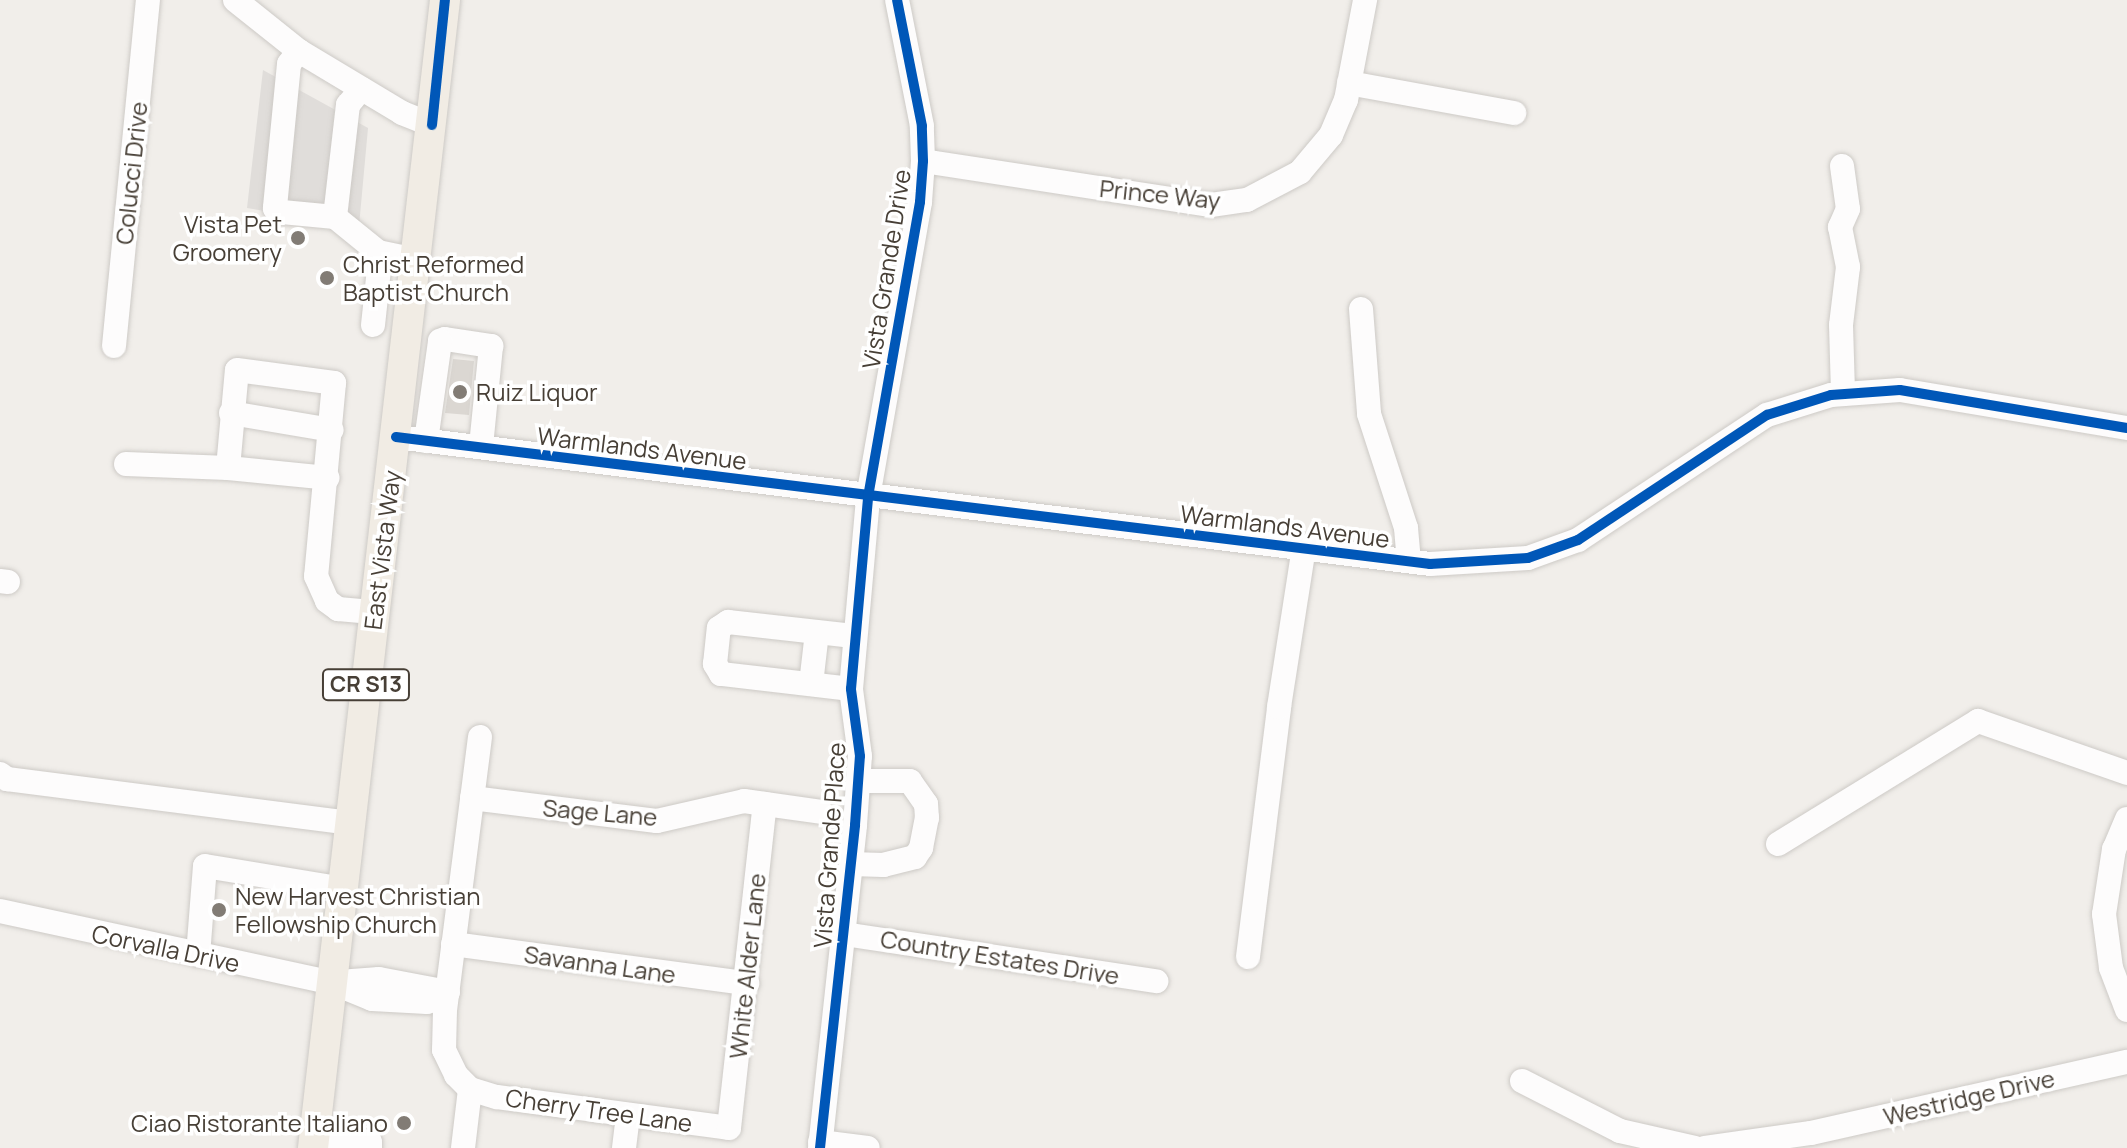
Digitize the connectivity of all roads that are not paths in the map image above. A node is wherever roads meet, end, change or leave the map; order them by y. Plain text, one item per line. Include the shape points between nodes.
1 (148, 0) edge
2 (235, 0) edge
3 (445, 0) edge
4 (897, 0) edge
5 (1365, 0) edge
6 (299, 51) junction
7 (1349, 83) junction
8 (361, 89) junction
9 (1514, 113) dead end
10 (432, 125) junction
11 (923, 161) junction
12 (1842, 166) dead end
13 (335, 217) junction
14 (384, 254) junction
15 (417, 260) junction
16 (1361, 309) dead end
17 (410, 317) junction
18 (373, 325) dead end
19 (440, 341) junction
20 (114, 346) dead end
21 (1843, 394) junction
22 (231, 413) junction
23 (2127, 428) edge
24 (332, 430) junction
25 (396, 437) junction
26 (426, 441) junction
27 (481, 447) junction
28 (126, 464) dead end
29 (228, 468) junction
30 (328, 478) junction
31 (868, 497) junction
32 (1304, 547) junction
33 (1409, 561) junction
34 (375, 612) junction
35 (817, 632) junction
36 (853, 636) junction
37 (811, 684) junction
38 (851, 689) junction
39 (480, 737) dead end
40 (2127, 773) edge
41 (0, 774) edge
42 (858, 781) junction
43 (472, 798) junction
44 (765, 804) junction
45 (821, 812) dead end
46 (2127, 819) edge
47 (351, 823) junction
48 (1778, 844) dead end
49 (851, 864) junction
50 (344, 889) junction
51 (0, 911) edge
52 (844, 934) junction
53 (453, 944) junction
54 (198, 955) junction
55 (1248, 957) dead end
56 (1156, 981) dead end
57 (333, 983) junction
58 (747, 983) junction
59 (448, 992) junction
60 (2127, 1010) edge
61 (2127, 1062) edge
62 (1522, 1081) dead end
63 (470, 1089) junction
64 (628, 1115) junction
65 (729, 1128) joint
66 (313, 1142) edge
67 (370, 1145) edge
68 (820, 1145) edge
69 (463, 1148) edge
70 (624, 1148) edge
71 (868, 1148) edge
72 (1695, 1148) edge
73 (1705, 1148) edge

1 - 20 street, Colucci Drive
2 - 6 street
3 - 10 main road, East Vista Way / CR S13
4 - 11 street, Vista Grande Drive via 922,126
5 - 7 street, Prince Way
6 - 8 street
6 - 13 street via 289,64 275,208
7 - 9 street
7 - 11 street, Prince Way via 1331,135 1300,172 1247,200 1211,205
8 - 10 street
8 - 13 street via 348,105
10 - 15 main road, East Vista Way / CR S13
11 - 31 street, Vista Grande Drive
12 - 21 street via 1848,209 1840,227 1848,267 1841,325
13 - 14 street
14 - 15 street
14 - 18 street
15 - 17 main road, East Vista Way / CR S13
16 - 33 street via 1369,414 1406,528
17 - 19 street
17 - 25 main road, East Vista Way / CR S13
19 - 26 street
19 - 27 street via 491,346
21 - 23 street, Warmlands Avenue via 1900,390
21 - 33 street, Warmlands Avenue via 1767,415 1578,540 1505,561
22 - 24 street
22 - 24 street via 237,370 334,383
22 - 29 street
24 - 30 street
25 - 26 street, Warmlands Avenue
25 - 34 main road, East Vista Way / CR S13
26 - 27 street, Warmlands Avenue
27 - 31 street, Warmlands Avenue
28 - 29 street
29 - 30 street
30 - 34 street via 316,576 327,601 338,609
31 - 32 street, Warmlands Avenue
31 - 36 street, Vista Grande Place
32 - 33 street, Warmlands Avenue
32 - 55 street, Warmlands Avenue
34 - 47 main road, East Vista Way / CR S13
35 - 36 street
35 - 37 street
35 - 37 street via 728,622 719,628 715,664 721,674
36 - 38 street, Vista Grande Place
37 - 38 street
38 - 42 street, Vista Grande Place
39 - 43 street
40 - 48 street via 1978,721
41 - 47 street
42 - 49 street, Vista Grande Place
42 - 49 street via 910,781 926,804 927,818 915,857 883,865
43 - 44 street, Sage Lane via 657,821 744,801
43 - 53 street
44 - 45 street, Sage Lane
44 - 58 street, White Alder Lane
46 - 60 street via 2114,849 2104,914 2111,968
47 - 50 main road, East Vista Way / CR S13
49 - 52 street, Vista Grande Place
50 - 54 street via 205,866
50 - 57 main road, East Vista Way / CR S13
51 - 54 street, Corvalla Drive
52 - 56 street, Country Estates Drive
52 - 68 street, Vista Grande Place
53 - 58 street, Savanna Lane
53 - 59 street
54 - 57 street, Corvalla Drive
57 - 59 street, Corvalla Drive via 372,999 427,1002
57 - 66 main road, East Vista Way / CR S13
58 - 65 street, White Alder Lane
59 - 63 street via 444,1050
61 - 73 street, Westridge Drive via 1811,1133
62 - 72 street via 1620,1131
63 - 64 street, Cherry Tree Lane
63 - 69 street
64 - 65 street, Cherry Tree Lane
64 - 70 street
66 - 67 street
68 - 71 street

